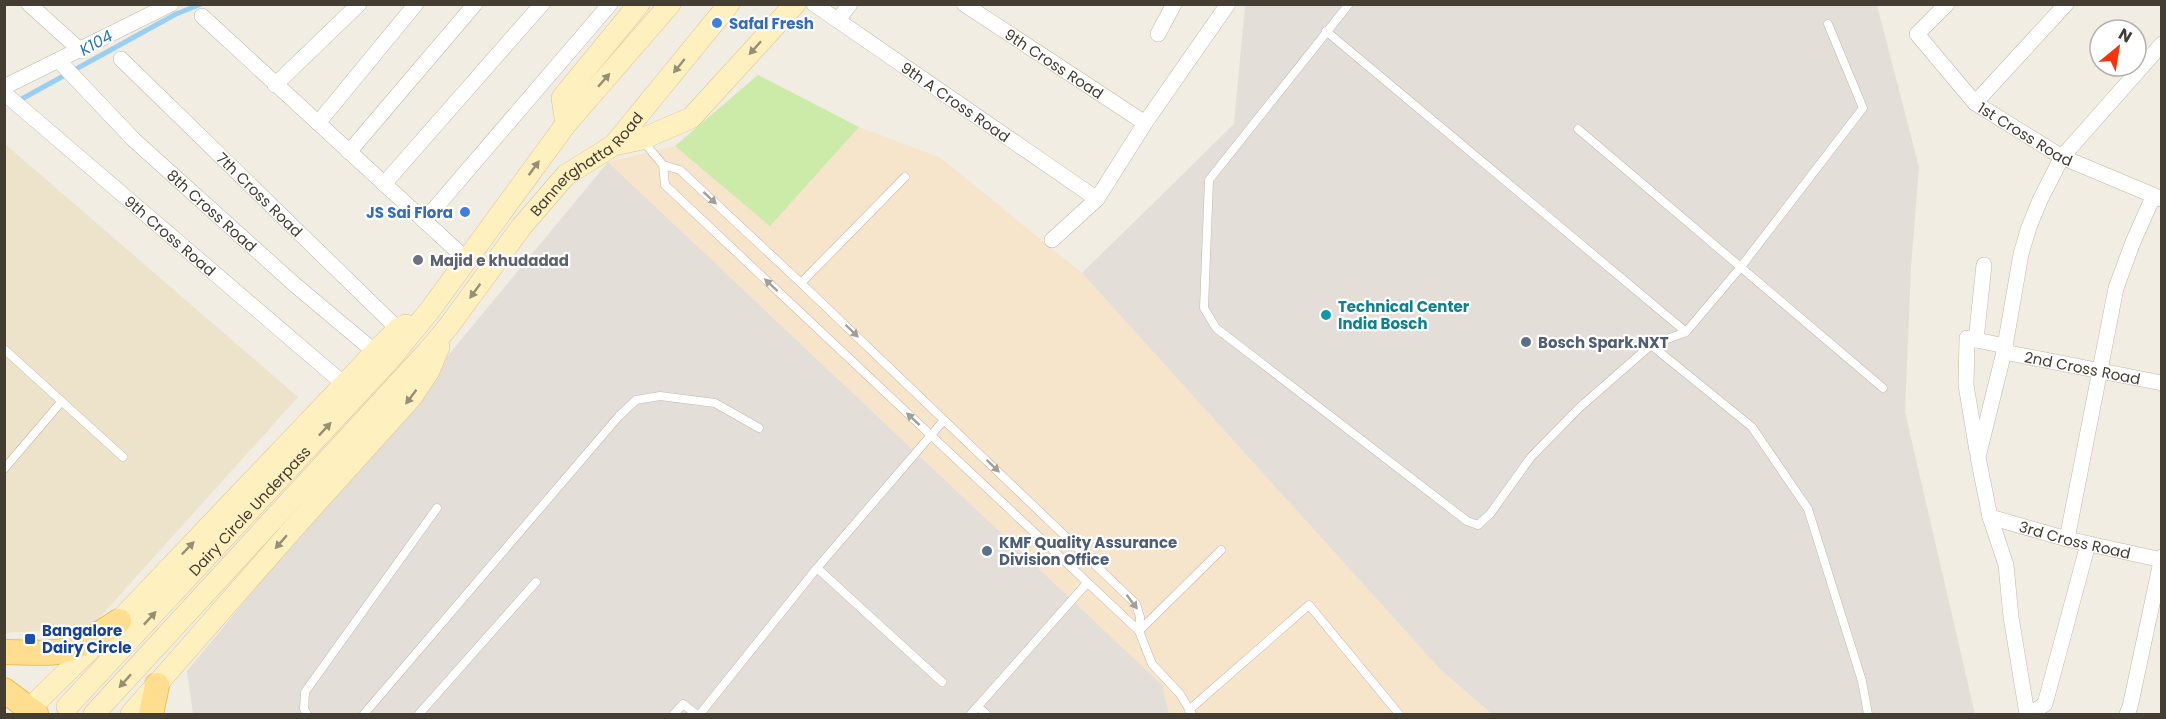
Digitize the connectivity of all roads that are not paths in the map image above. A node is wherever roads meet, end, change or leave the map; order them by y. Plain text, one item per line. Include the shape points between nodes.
1 (29, 4) edge
2 (359, 4) edge
3 (416, 4) edge
4 (475, 4) edge
5 (542, 4) edge
6 (610, 4) edge
7 (670, 4) edge
8 (729, 4) edge
9 (795, 4) edge
10 (814, 4) edge
11 (850, 4) edge
12 (964, 4) edge
13 (1174, 4) edge
14 (1228, 4) edge
15 (1348, 4) edge
16 (1947, 4) edge
17 (2066, 4) edge
18 (168, 5) edge
19 (629, 8) edge
20 (202, 16) dead end
21 (838, 20) junction
22 (1828, 24) dead end
23 (1326, 31) junction
24 (1158, 34) dead end
25 (2162, 44) edge
26 (81, 51) junction
27 (121, 59) dead end
28 (59, 62) junction
29 (275, 85) junction
30 (4, 87) edge
31 (4, 93) edge
32 (1975, 104) junction
33 (318, 123) junction
34 (1145, 123) junction
35 (566, 124) junction
36 (1578, 129) dead end
37 (642, 139) junction
38 (614, 145) junction
39 (350, 152) junction
40 (2062, 157) junction
41 (663, 165) junction
42 (905, 177) dead end
43 (384, 184) junction
44 (2157, 198) edge
45 (1097, 199) junction
46 (424, 221) junction
47 (1052, 240) dead end
48 (467, 260) junction
49 (1984, 266) dead end
50 (1740, 268) junction
51 (801, 283) junction
52 (430, 310) junction
53 (448, 327) junction
54 (398, 329) junction
55 (1686, 332) junction
56 (1976, 340) junction
57 (1651, 345) junction
58 (4, 349) edge
59 (2005, 349) junction
60 (375, 352) junction
61 (2101, 371) junction
62 (341, 381) junction
63 (2162, 382) edge
64 (1883, 388) dead end
65 (62, 401) junction
66 (944, 420) junction
67 (759, 428) dead end
68 (930, 435) junction
69 (123, 457) dead end
70 (1978, 457) junction
71 (4, 470) edge
72 (437, 508) dead end
73 (1990, 517) junction
74 (2067, 539) junction
75 (2088, 543) junction
76 (1221, 550) dead end
77 (2161, 559) edge
78 (817, 568) junction
79 (536, 582) dead end
80 (1087, 582) junction
81 (119, 621) junction
82 (1139, 632) junction
83 (4, 652) edge
84 (942, 682) dead end
85 (157, 685) junction
86 (4, 690) edge
87 (67, 707) dead end
88 (978, 707) junction
89 (1190, 712) edge
90 (29, 713) edge
91 (94, 714) edge
92 (131, 714) edge
93 (151, 714) edge
94 (308, 714) edge
95 (364, 714) edge
96 (419, 714) edge
97 (674, 714) edge
98 (698, 714) edge
99 (971, 714) edge
100 (986, 714) edge
101 (1399, 714) edge
102 (1868, 714) edge
103 (2029, 714) edge
104 (2127, 714) edge

1 - 26 street
2 - 29 street
3 - 33 street
4 - 39 street
5 - 43 street
6 - 46 street
35 -> 7 main road, Bannerghatta Road
8 -> 38 main road, Bannerghatta Road
9 -> 37 main road via 691,118
10 - 21 street, 9th A Cross Road
11 - 21 street
12 - 34 street, 9th Cross Road
13 - 24 street
14 - 34 street
15 - 23 lane
16 - 32 street, 1st Cross Road via 1917,34
17 - 32 street
18 - 26 street
19 - 35 main road via 562,98
20 - 29 street
21 - 45 street, 9th A Cross Road
22 - 50 lane via 1863,108
23 - 55 lane
23 - 57 lane via 1209,180 1204,308 1216,328 1467,521 1478,525 1531,457 1579,408
25 - 40 street
26 - 28 street
27 - 54 street, 7th Cross Road
28 - 30 street
28 - 60 street, 8th Cross Road via 134,140
29 - 33 street
31 - 62 street, 9th Cross Road
32 - 40 street, 1st Cross Road
33 - 39 street
34 - 45 street
48 -> 35 main road, Bannerghatta Road
36 - 50 lane
37 - 38 main road
37 - 41 lane
38 -> 53 main road, Bannerghatta Road via 566,176 522,226
39 - 43 street
40 - 44 street, 1st Cross Road
40 - 59 street via 2029,227
41 -> 51 lane via 680,170
68 -> 41 lane via 665,184
42 - 51 lane
43 - 46 street
44 - 61 street via 2133,242 2116,288
45 - 47 street
46 - 48 street
48 - 52 main road, Bannerghatta Road
49 - 56 street
50 - 55 lane
50 - 64 lane
51 -> 66 lane
52 - 54 main road
87 -> 52 main road, Dairy Circle Underpass via 390,359
53 -> 85 main road via 429,371 411,398
53 -> 91 main road, Dairy Circle Underpass
54 - 60 main road
55 - 57 lane
56 - 59 street, 2nd Cross Road
56 - 70 street via 1967,338 1966,385
57 - 102 lane via 1752,427 1808,509 1862,681
58 - 65 lane
59 - 61 street, 2nd Cross Road
59 - 70 street
60 - 62 main road
61 - 63 street, 2nd Cross Road
61 - 74 street
81 -> 62 main road
65 - 69 lane
65 - 71 lane
66 - 68 lane
66 -> 82 lane via 1136,604
67 - 95 lane via 715,403 660,396 636,400
68 - 78 lane
68 - 80 lane
70 - 73 street
72 - 94 lane via 305,692 304,709
73 - 74 street, 3rd Cross Road
73 - 103 street via 2006,565
74 - 75 street, 3rd Cross Road
75 - 77 street, 3rd Cross Road
75 - 103 street via 2045,704
76 - 82 lane
77 - 104 street
78 - 84 lane
78 - 98 lane
79 - 96 lane
80 - 82 lane
80 - 88 lane
81 - 83 main road via 72,648 57,652
81 - 90 main road
82 - 89 lane via 1152,664 1180,694
85 - 92 main road
85 - 93 main road
86 - 90 main road
88 - 99 lane
88 - 100 lane
89 - 101 lane via 1309,605
97 - 98 lane via 683,704

